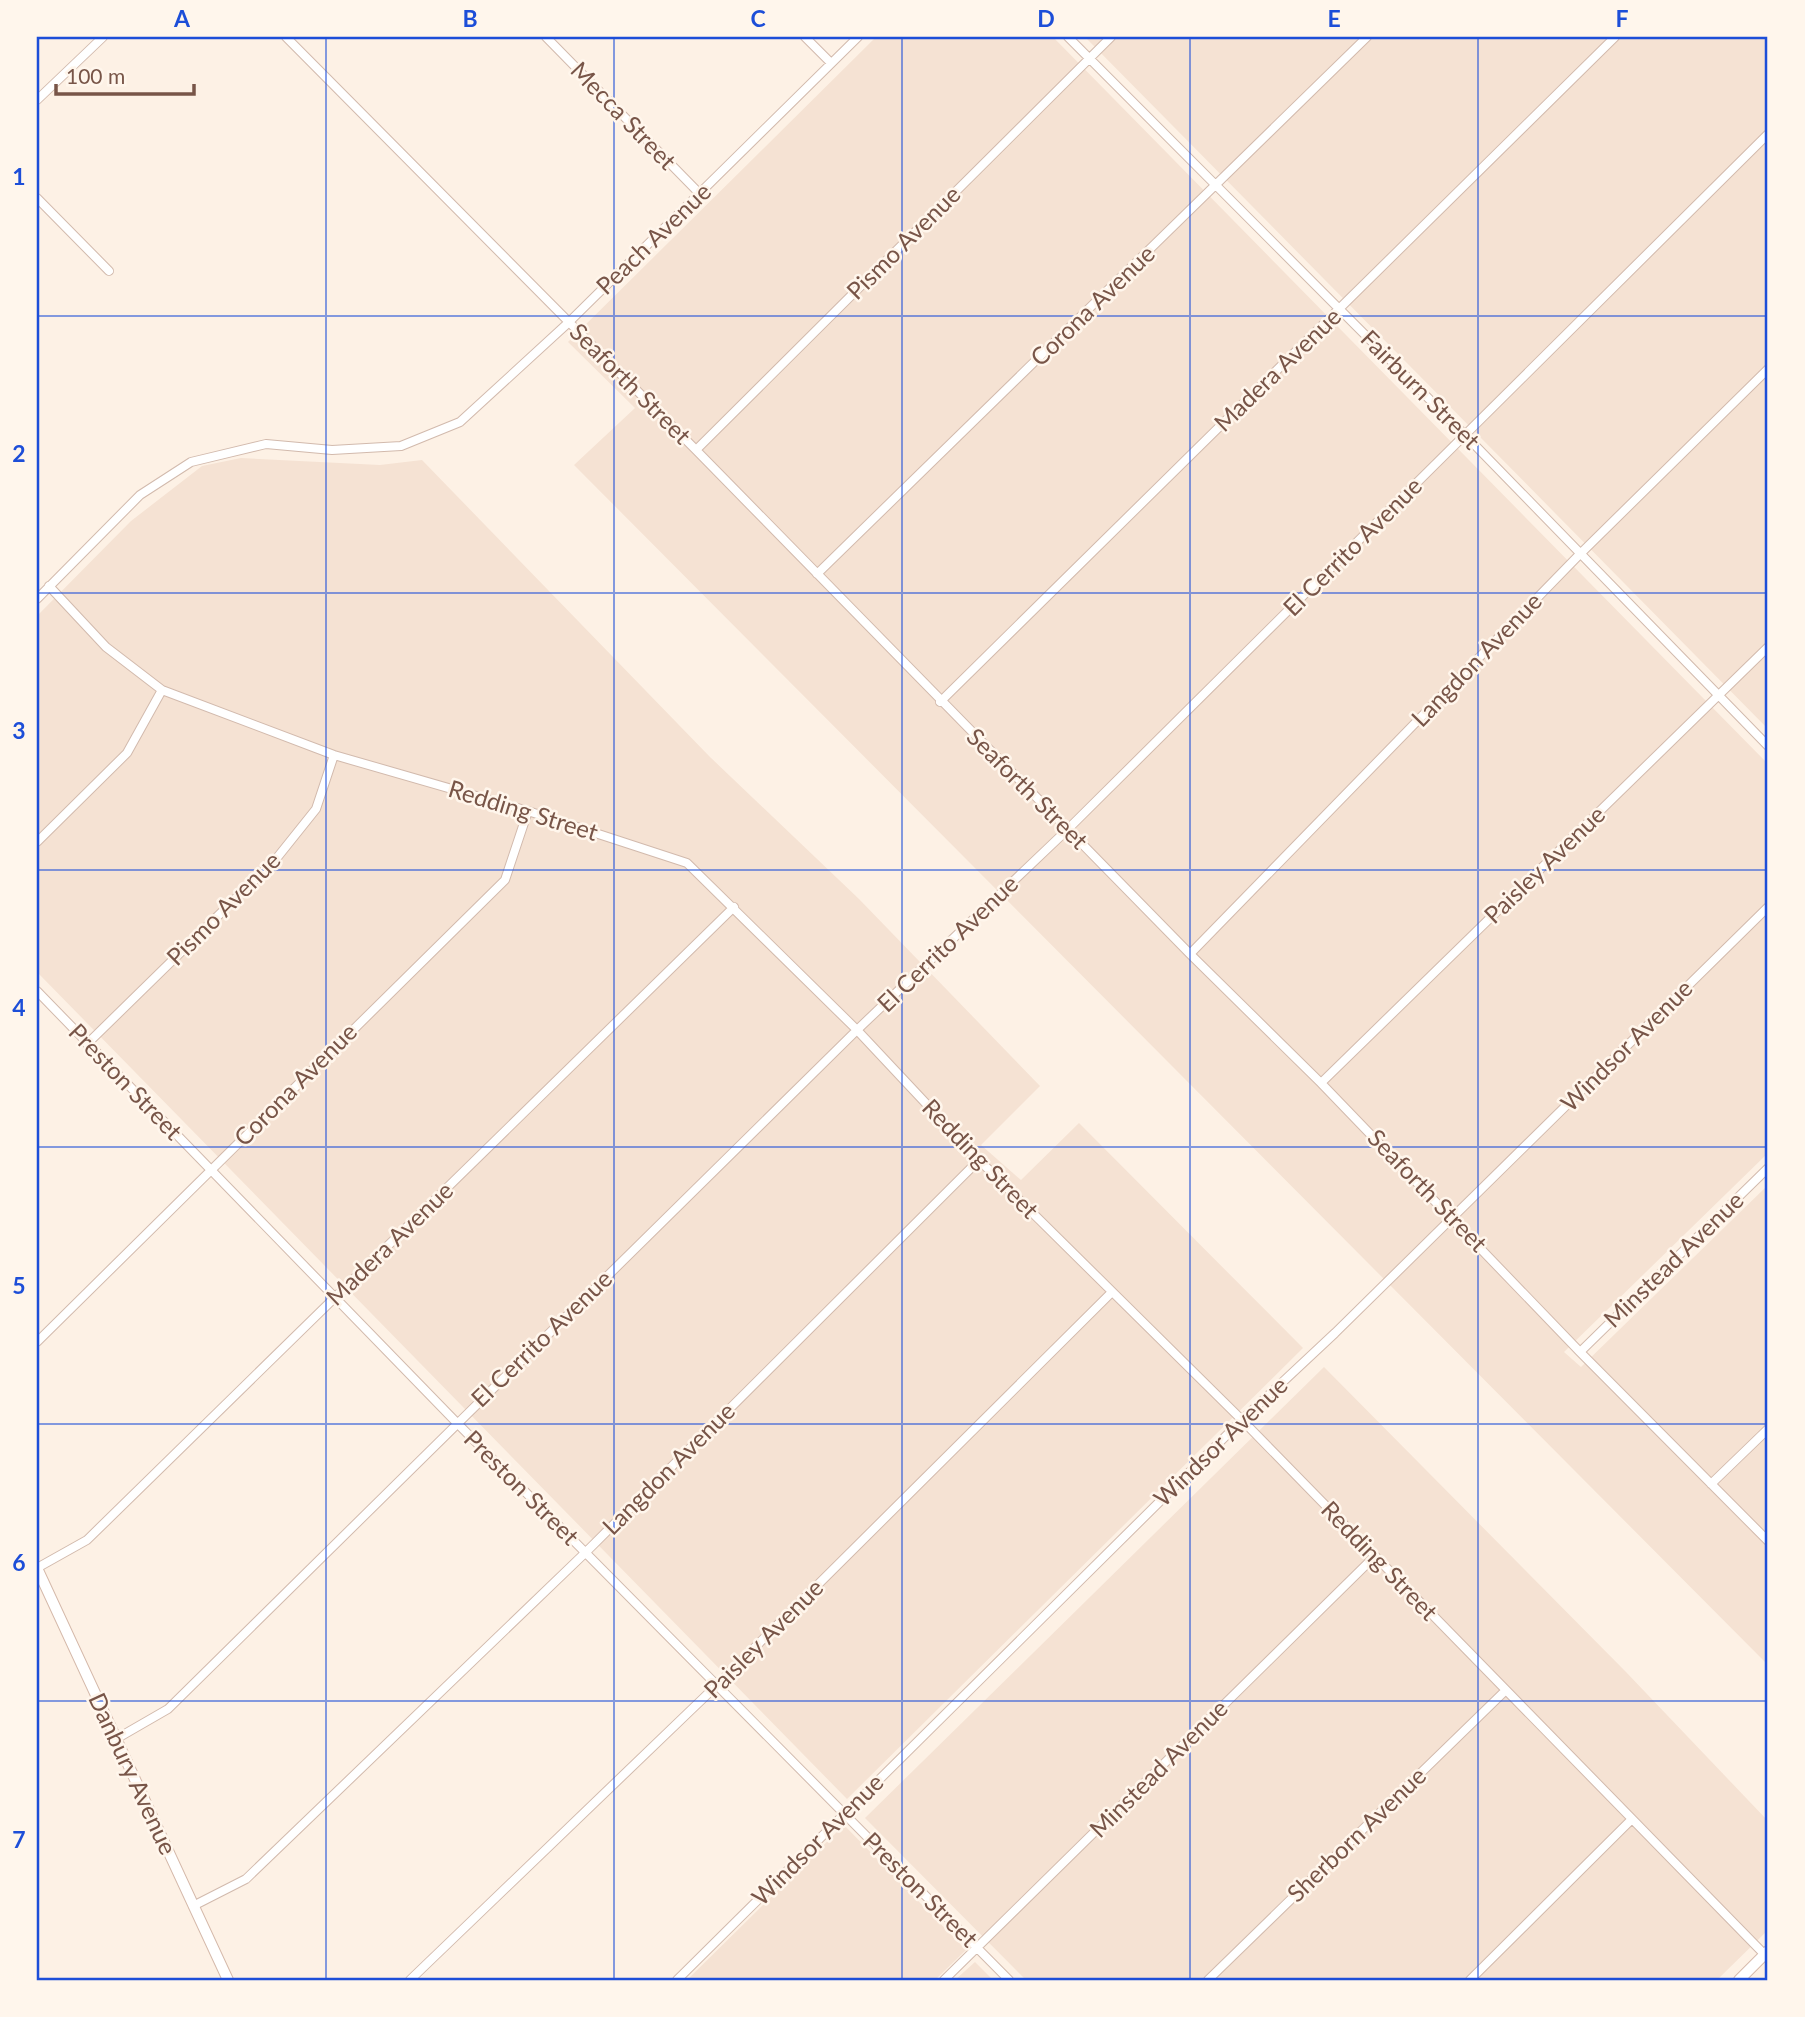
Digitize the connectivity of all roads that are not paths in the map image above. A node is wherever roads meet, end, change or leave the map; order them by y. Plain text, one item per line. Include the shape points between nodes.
1 (103, 37) edge
2 (286, 37) edge
3 (546, 37) edge
4 (805, 37) edge
5 (859, 37) edge
6 (1068, 37) edge
7 (1111, 37) edge
8 (1367, 37) edge
9 (1615, 37) edge
10 (1090, 58) junction
11 (831, 63) junction
12 (37, 100) edge
13 (1768, 134) edge
14 (1216, 187) junction
15 (699, 194) junction
16 (37, 198) edge
17 (109, 271) dead end
18 (1339, 310) junction
19 (568, 323) junction
20 (1768, 369) edge
21 (1465, 435) junction
22 (696, 450) junction
23 (1579, 555) junction
24 (817, 574) junction
25 (49, 586) junction
26 (37, 598) edge
27 (1768, 647) edge
28 (162, 691) junction
29 (1719, 696) junction
30 (940, 702) junction
31 (1768, 746) edge
32 (334, 755) junction
33 (528, 811) junction
34 (1067, 830) junction
35 (37, 842) edge
36 (734, 906) junction
37 (1768, 907) edge
38 (1190, 954) junction
39 (37, 991) edge
40 (857, 1030) junction
41 (87, 1044) junction
42 (1321, 1083) junction
43 (979, 1160) junction
44 (1768, 1168) edge
45 (210, 1171) junction
46 (1453, 1218) junction
47 (1112, 1292) junction
48 (336, 1296) junction
49 (37, 1342) edge
50 (1580, 1352) junction
51 (1242, 1420) junction
52 (457, 1423) junction
53 (1768, 1429) edge
54 (1711, 1484) junction
55 (1768, 1541) edge
56 (585, 1553) junction
57 (1374, 1557) junction
58 (37, 1568) edge
59 (718, 1685) junction
60 (1506, 1690) junction
61 (116, 1739) junction
62 (844, 1814) junction
63 (1631, 1820) junction
64 (193, 1906) junction
65 (978, 1947) junction
66 (1767, 1955) edge
67 (228, 1980) edge
68 (410, 1980) edge
69 (677, 1980) edge
70 (944, 1980) edge
71 (1009, 1980) edge
72 (1208, 1980) edge
73 (1470, 1980) edge
74 (1739, 1980) edge

1 - 12 street
2 - 19 street, Seaforth Street
3 - 15 street, Mecca Street
4 - 11 street
5 - 11 street, Peach Avenue
6 - 10 street, Fairburn Street
7 - 10 street, Pismo Avenue
8 - 14 street, Corona Avenue
9 - 18 street, Madera Avenue
10 - 14 street, Fairburn Street
10 - 22 street, Pismo Avenue
11 - 15 street, Peach Avenue
13 - 21 street, El Cerrito Avenue
14 - 18 street, Fairburn Street
14 - 24 street, Corona Avenue
15 - 19 street, Peach Avenue
16 - 17 street
18 - 21 street, Fairburn Street
18 - 30 street, Madera Avenue
19 - 22 street, Seaforth Street
19 - 25 street, Peach Avenue via 460,422 401,446 332,450 266,444 191,462 140,495
20 - 23 street, Langdon Avenue
21 - 23 street, Fairburn Street
21 - 34 street, El Cerrito Avenue
22 - 24 street, Seaforth Street
23 - 29 street, Fairburn Street
23 - 38 street, Langdon Avenue
24 - 30 street, Seaforth Street
25 - 26 street, Peach Avenue
25 - 28 street, Redding Street via 106,647
27 - 29 street, Paisley Avenue
28 - 32 street, Redding Street
28 - 35 street via 127,753
29 - 31 street, Fairburn Street
29 - 42 street, Paisley Avenue
30 - 34 street, Seaforth Street
32 - 33 street, Redding Street
32 - 41 street, Pismo Avenue via 316,809 276,859
33 - 36 street, Redding Street via 687,863
33 - 45 street, Corona Avenue via 505,880
34 - 38 street, Seaforth Street
34 - 40 street, El Cerrito Avenue
36 - 40 street, Redding Street
36 - 48 street, Madera Avenue
37 - 46 street, Windsor Avenue
38 - 42 street, Seaforth Street
39 - 41 street, Preston Street
40 - 43 street, Redding Street
40 - 52 street, El Cerrito Avenue
41 - 45 street, Preston Street
42 - 46 street, Seaforth Street
43 - 47 street, Redding Street
43 - 56 street, Langdon Avenue
44 - 50 street, Minstead Avenue
45 - 48 street, Preston Street
45 - 49 street, Corona Avenue
46 - 50 street, Seaforth Street
46 - 51 street, Windsor Avenue
47 - 51 street, Redding Street
47 - 59 street, Paisley Avenue
48 - 52 street, Preston Street
48 - 58 street, Madera Avenue via 87,1540
50 - 54 street, Seaforth Street
51 - 57 street, Redding Street
51 - 62 street, Windsor Avenue
52 - 56 street, Preston Street
52 - 61 street, El Cerrito Avenue via 168,1709
53 - 54 street
54 - 55 street, Seaforth Street
56 - 59 street, Preston Street
56 - 64 street, Langdon Avenue via 246,1879
57 - 60 street, Redding Street
57 - 65 street, Minstead Avenue
58 - 61 street, Danbury Avenue
59 - 62 street, Preston Street
59 - 68 street, Paisley Avenue
60 - 63 street, Redding Street
60 - 72 street, Sherborn Avenue
61 - 64 street, Danbury Avenue
62 - 65 street, Preston Street
62 - 69 street, Windsor Avenue
63 - 66 street, Redding Street
63 - 73 street
64 - 67 street, Danbury Avenue
65 - 70 street, Minstead Avenue
65 - 71 street, Preston Street
66 - 74 street

